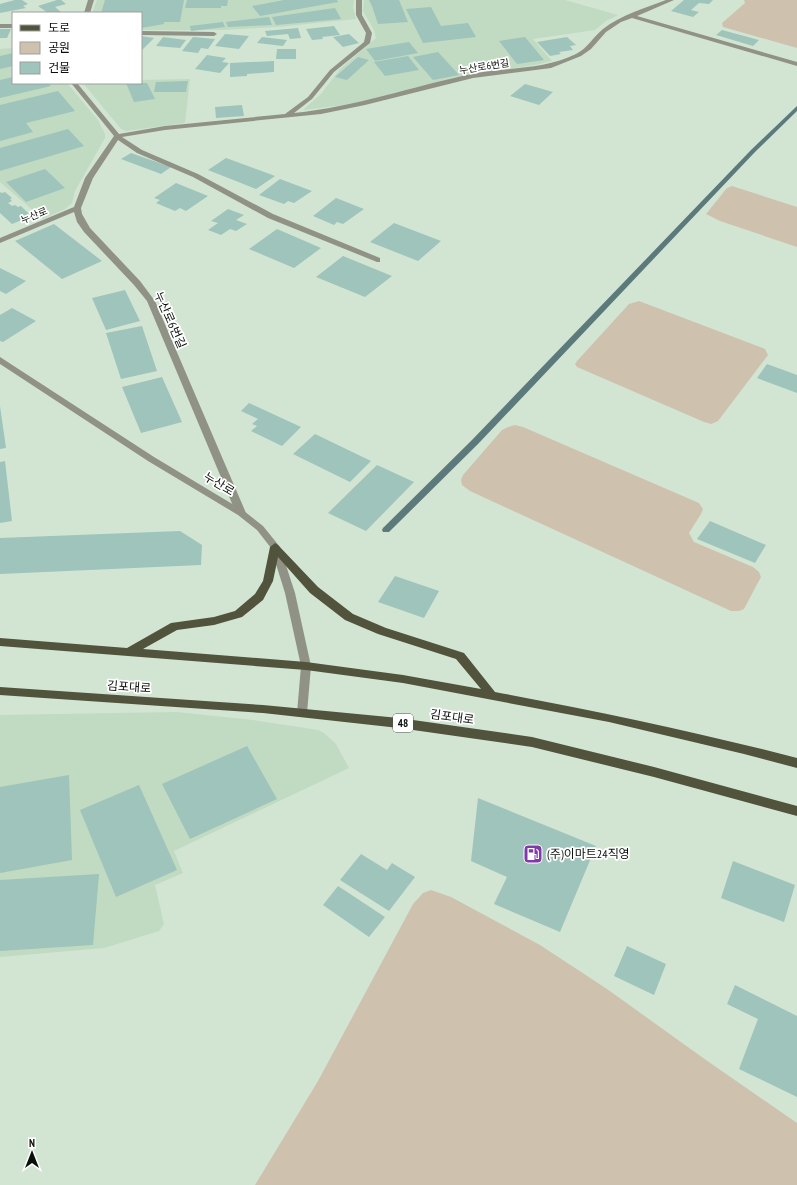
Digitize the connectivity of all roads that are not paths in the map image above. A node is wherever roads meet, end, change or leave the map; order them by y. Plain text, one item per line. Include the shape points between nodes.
1 (91, 0) edge
2 (359, 0) edge
3 (671, 0) edge
4 (87, 12) edge
5 (631, 16) junction
6 (0, 26) edge
7 (12, 26) edge
8 (142, 33) edge
9 (214, 34) dead end
10 (797, 64) edge
11 (75, 84) edge
12 (286, 116) junction
13 (117, 136) junction
14 (77, 208) junction
15 (0, 241) edge
16 (377, 260) dead end
17 (0, 360) edge
18 (241, 513) junction
19 (275, 547) junction
20 (0, 642) edge
21 (129, 652) junction
22 (306, 666) junction
23 (0, 691) edge
24 (491, 694) junction
25 (302, 713) junction
26 (797, 763) edge
27 (797, 811) edge

1 - 4 street
2 - 12 street via 359,16 368,30 370,39 332,71 310,98
3 - 5 street, 누산로6번길
5 - 10 street
5 - 12 street, 누산로6번길 via 611,26 579,55 560,64 473,76 341,109
6 - 7 street
8 - 9 street
11 - 13 street
12 - 13 street, 누산로6번길 via 165,128
13 - 14 street via 88,178
13 - 16 street via 132,148 188,171 257,209
14 - 15 street, 누산로
14 - 18 street, 누산로6번길 via 81,222 151,301
17 - 18 street, 누산로 via 151,459
18 - 19 street, 누산로 via 260,528
19 - 21 main road via 268,581 259,598 238,614 214,621 174,626
19 - 22 street, 누산로 via 290,593
19 - 24 main road via 314,590 349,617 382,631 460,656
20 - 21 main road
21 - 22 main road
22 - 24 main road
22 - 25 street, 누산로
23 - 25 main road, 김포대로 / 48
24 - 26 main road via 609,718
25 - 27 main road, 김포대로 / 48 via 399,723 532,742

